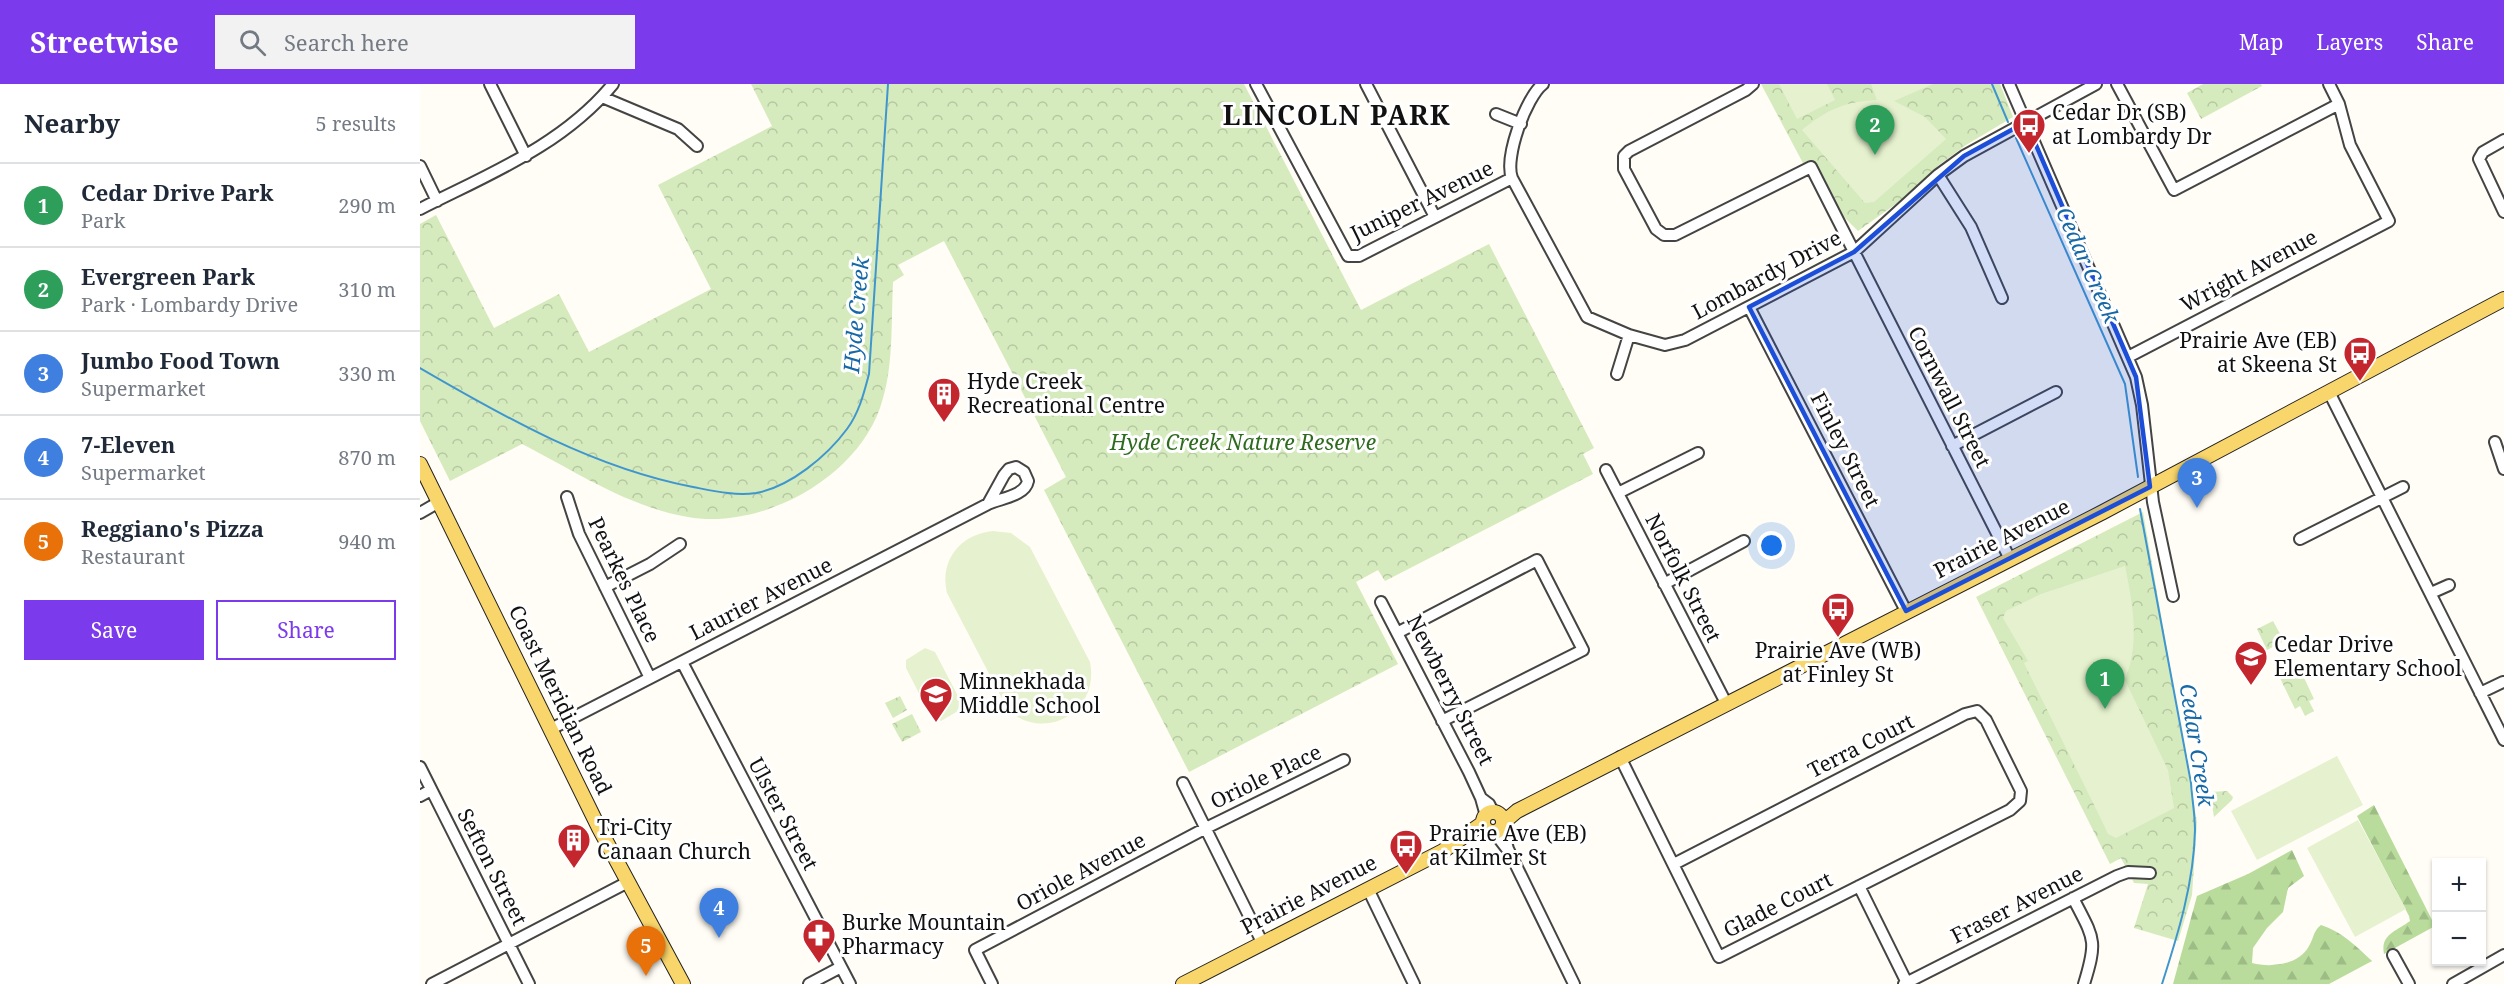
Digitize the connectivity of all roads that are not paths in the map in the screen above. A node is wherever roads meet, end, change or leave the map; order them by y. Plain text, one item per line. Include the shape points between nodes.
1 (490, 84) edge
2 (614, 84) edge
3 (1256, 84) edge
4 (1366, 84) edge
5 (1542, 84) edge
6 (1753, 84) edge
7 (2009, 84) edge
8 (2096, 84) edge
9 (2117, 84) edge
10 (2329, 84) edge
11 (602, 97) junction
12 (2339, 104) junction
13 (1496, 114) dead end
14 (2026, 122) junction
15 (1521, 124) junction
16 (2504, 140) edge
17 (697, 146) dead end
18 (526, 156) junction
19 (420, 166) edge
20 (1938, 175) junction
21 (1512, 178) junction
22 (437, 201) junction
23 (420, 209) edge
24 (2504, 212) edge
25 (1435, 217) junction
26 (1854, 252) junction
27 (2002, 298) dead end
28 (2504, 299) edge
29 (1749, 307) junction
30 (1629, 335) junction
31 (2128, 357) junction
32 (1617, 374) dead end
33 (2056, 392) dead end
34 (2330, 392) junction
35 (2495, 442) dead end
36 (1952, 446) junction
37 (1698, 453) dead end
38 (420, 464) edge
39 (2504, 469) edge
40 (1606, 470) dead end
41 (2150, 487) junction
42 (2403, 487) dead end
43 (1618, 494) junction
44 (2382, 496) junction
45 (567, 497) dead end
46 (439, 502) junction
47 (988, 504) dead end
48 (420, 513) edge
49 (2300, 539) dead end
50 (1744, 541) dead end
51 (680, 544) dead end
52 (2010, 559) junction
53 (1664, 584) junction
54 (2449, 585) dead end
55 (605, 587) junction
56 (2431, 593) junction
57 (2173, 596) dead end
58 (1382, 602) dead end
59 (1906, 611) junction
60 (1397, 633) junction
61 (682, 662) junction
62 (650, 678) junction
63 (2503, 682) edge
64 (2480, 693) junction
65 (1726, 703) junction
66 (1442, 721) junction
67 (551, 729) junction
68 (2504, 740) edge
69 (1620, 757) junction
70 (1344, 760) dead end
71 (420, 767) edge
72 (1183, 783) dead end
73 (431, 790) junction
74 (420, 796) edge
75 (2020, 801) joint
76 (1494, 822) junction
77 (1206, 828) junction
78 (1674, 864) junction
79 (2150, 873) dead end
80 (628, 882) junction
81 (1859, 886) junction
82 (1368, 889) junction
83 (2073, 898) junction
84 (1262, 942) junction
85 (508, 944) junction
86 (2393, 955) dead end
87 (2504, 955) edge
88 (841, 967) junction
89 (1906, 983) edge
90 (432, 984) edge
91 (529, 984) edge
92 (683, 984) edge
93 (808, 984) edge
94 (850, 984) edge
95 (992, 984) edge
96 (1183, 984) edge
97 (1414, 984) edge
98 (1574, 984) edge
99 (2084, 984) edge
100 (2409, 984) edge
101 (2453, 984) edge

1 - 18 street
2 - 11 street
3 - 25 street, Juniper Avenue via 1348,256 1359,256
4 - 25 street
5 - 15 street, Lombardy Drive via 1532,95
6 - 26 street, Cornwall Street via 1624,156 1624,169 1656,229 1664,235 1676,235 1811,167
7 - 14 street
8 - 14 street, Lombardy Drive
9 - 12 street via 2174,190
10 - 12 street
11 - 17 street via 678,129
11 - 18 street via 560,135
12 - 31 street, Wright Avenue via 2350,145 2388,220
13 - 15 street
14 - 20 street, Lombardy Drive via 1984,143
14 - 31 street
15 - 21 street, Lombardy Drive via 1509,159
16 - 24 street via 2478,159
18 - 22 street
19 - 22 street
20 - 26 street, Lombardy Drive
20 - 27 street via 1971,227
21 - 25 street, Juniper Avenue
21 - 30 street, Lombardy Drive via 1582,311 1594,322
22 - 23 street
26 - 29 street, Lombardy Drive
26 - 36 street, Cornwall Street
28 - 34 main road, Prairie Avenue
29 - 30 street, Lombardy Drive via 1674,344
29 - 59 street, Finley Street
30 - 32 street
31 - 41 street via 2142,405
33 - 36 street
34 - 41 main road, Prairie Avenue
34 - 44 street
35 - 39 street
36 - 52 street, Cornwall Street
37 - 43 street
38 - 46 main road, Coast Meridian Road
40 - 43 street, Norfolk Street
41 - 52 main road, Prairie Avenue
41 - 57 street
42 - 44 street
43 - 53 street, Norfolk Street
44 - 49 street
44 - 56 street
45 - 55 street, Pearkes Place via 579,534
46 - 48 street
46 - 67 main road, Coast Meridian Road
47 - 61 street, Laurier Avenue
50 - 53 street
51 - 55 street
52 - 59 main road, Prairie Avenue
53 - 65 street, Norfolk Street
54 - 56 street
55 - 62 street, Pearkes Place
56 - 64 street
58 - 60 street, Newberry Street
59 - 65 main road, Prairie Avenue
60 - 66 street, Newberry Street
60 - 66 street via 1537,560 1583,650
61 - 62 street, Laurier Avenue
61 - 88 street, Ulster Street
62 - 67 street, Laurier Avenue
63 - 64 street
64 - 68 street
65 - 69 main road, Prairie Avenue
66 - 76 street, Newberry Street
67 - 80 main road, Coast Meridian Road
69 - 76 main road, Prairie Avenue
69 - 78 street, Glade Court
70 - 77 street, Oriole Place
71 - 73 street, Sefton Street
72 - 77 street
73 - 74 street
73 - 85 street, Sefton Street
75 - 78 street, Terra Court via 2021,791 1986,720 1977,711
75 - 81 street, Glade Court via 2010,810
76 - 82 main road, Prairie Avenue
76 - 98 street, Newberry Street
77 - 84 street
77 - 95 street, Oriole Avenue via 975,950
78 - 81 street, Glade Court via 1719,957
79 - 83 street, Fraser Avenue via 2124,873
80 - 85 street
80 - 92 main road, Coast Meridian Road
81 - 89 street
82 - 84 main road, Prairie Avenue
82 - 97 street
83 - 89 street, Fraser Avenue
83 - 99 street via 2094,942
84 - 96 main road, Prairie Avenue
85 - 90 street
85 - 91 street, Sefton Street
86 - 100 street
87 - 101 street
88 - 93 street
88 - 94 street, Ulster Street

